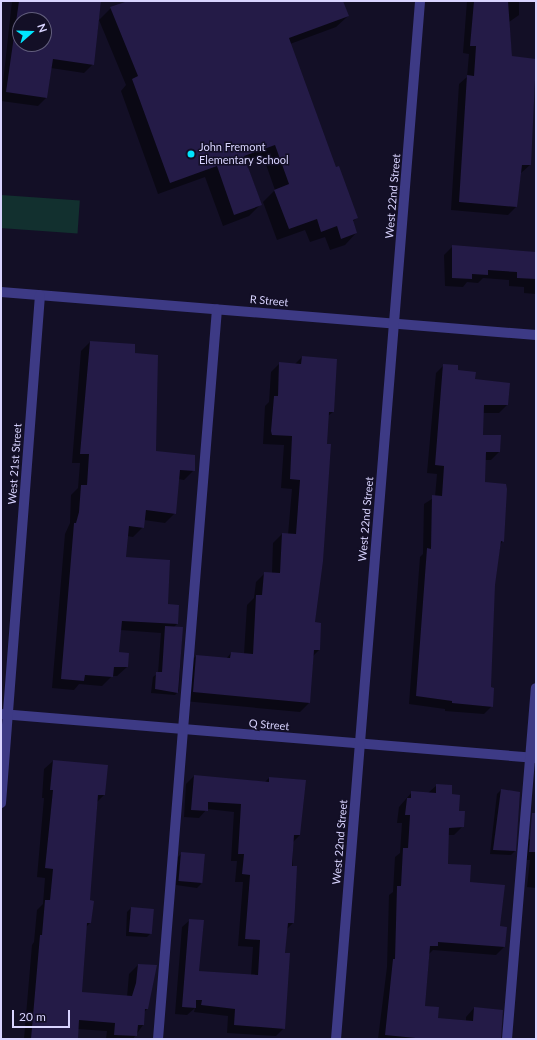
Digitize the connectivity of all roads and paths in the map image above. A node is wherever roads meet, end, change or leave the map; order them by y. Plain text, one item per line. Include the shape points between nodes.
1 (420, 1) edge
2 (1, 292) edge
3 (40, 295) junction
4 (217, 309) junction
5 (394, 324) junction
6 (536, 335) edge
7 (536, 688) edge
8 (4, 715) edge
9 (183, 730) junction
10 (360, 744) junction
11 (533, 758) edge
12 (1, 803) edge
13 (158, 1039) edge
14 (336, 1039) edge
15 (507, 1039) edge

1 - 5 street, West 22nd Street
2 - 3 street, R Street
3 - 4 street, R Street
3 - 8 street, West 21st Street
4 - 5 street, R Street
4 - 9 street
5 - 6 street, R Street
5 - 10 street, West 22nd Street
7 - 11 street
8 - 9 street, Q Street
8 - 12 street, West 21st Street
9 - 10 street, Q Street
9 - 13 street
10 - 11 street, Q Street
10 - 14 street, West 22nd Street
11 - 15 street

